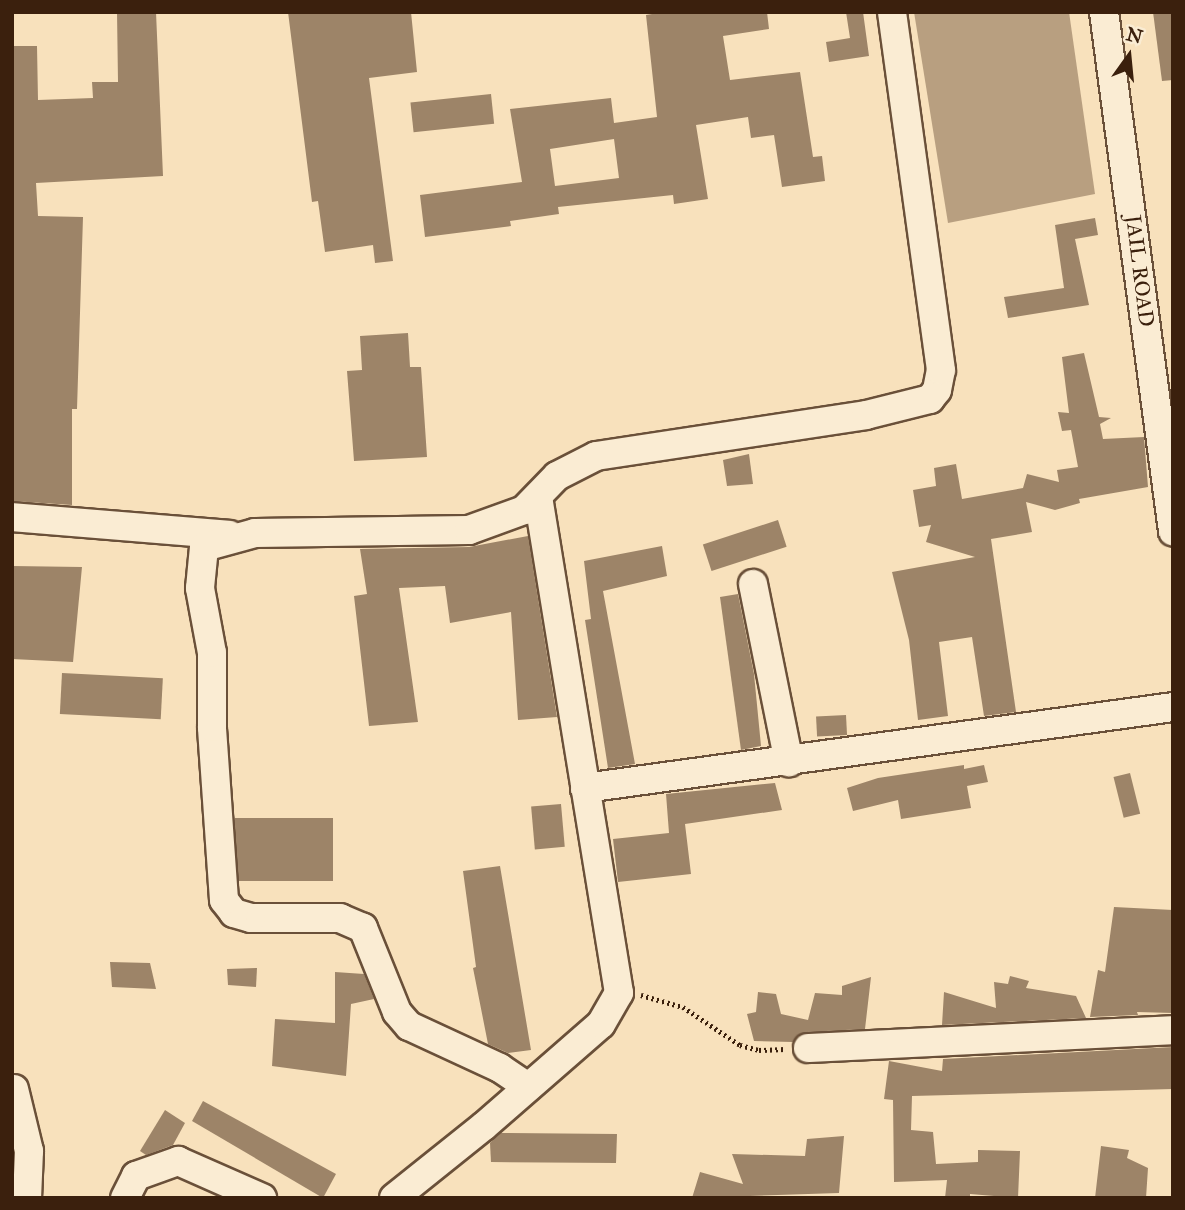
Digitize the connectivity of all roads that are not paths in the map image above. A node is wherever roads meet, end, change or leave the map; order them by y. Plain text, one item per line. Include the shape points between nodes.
1 (892, 12) edge
2 (1104, 12) edge
3 (1166, 430) edge
4 (538, 497) junction
5 (12, 517) edge
6 (1173, 531) edge
7 (232, 536) junction
8 (753, 584) dead end
9 (1173, 707) edge
10 (789, 762) junction
11 (584, 788) junction
12 (1173, 1030) edge
13 (808, 1048) road end
14 (13, 1089) edge
15 (520, 1094) junction
16 (27, 1198) edge
17 (125, 1198) edge
18 (262, 1198) edge
19 (394, 1198) edge

1 - 4 street via 941,370 937,390 930,399 866,415 596,456 557,476
2 - 3 street, JAIL ROAD
3 - 6 street, JAIL ROAD
4 - 7 street via 505,520 469,530
4 - 11 street
5 - 7 street
7 - 15 street via 204,547 199,564 212,653 212,727 224,900 234,913 251,918 340,918 363,928 397,1012 409,1026 500,1068
8 - 10 street
9 - 10 street
10 - 11 street
11 - 15 street via 619,993 601,1024
12 - 13 street
14 - 16 street via 29,1151
15 - 19 street
17 - 18 street via 135,1176 177,1161

